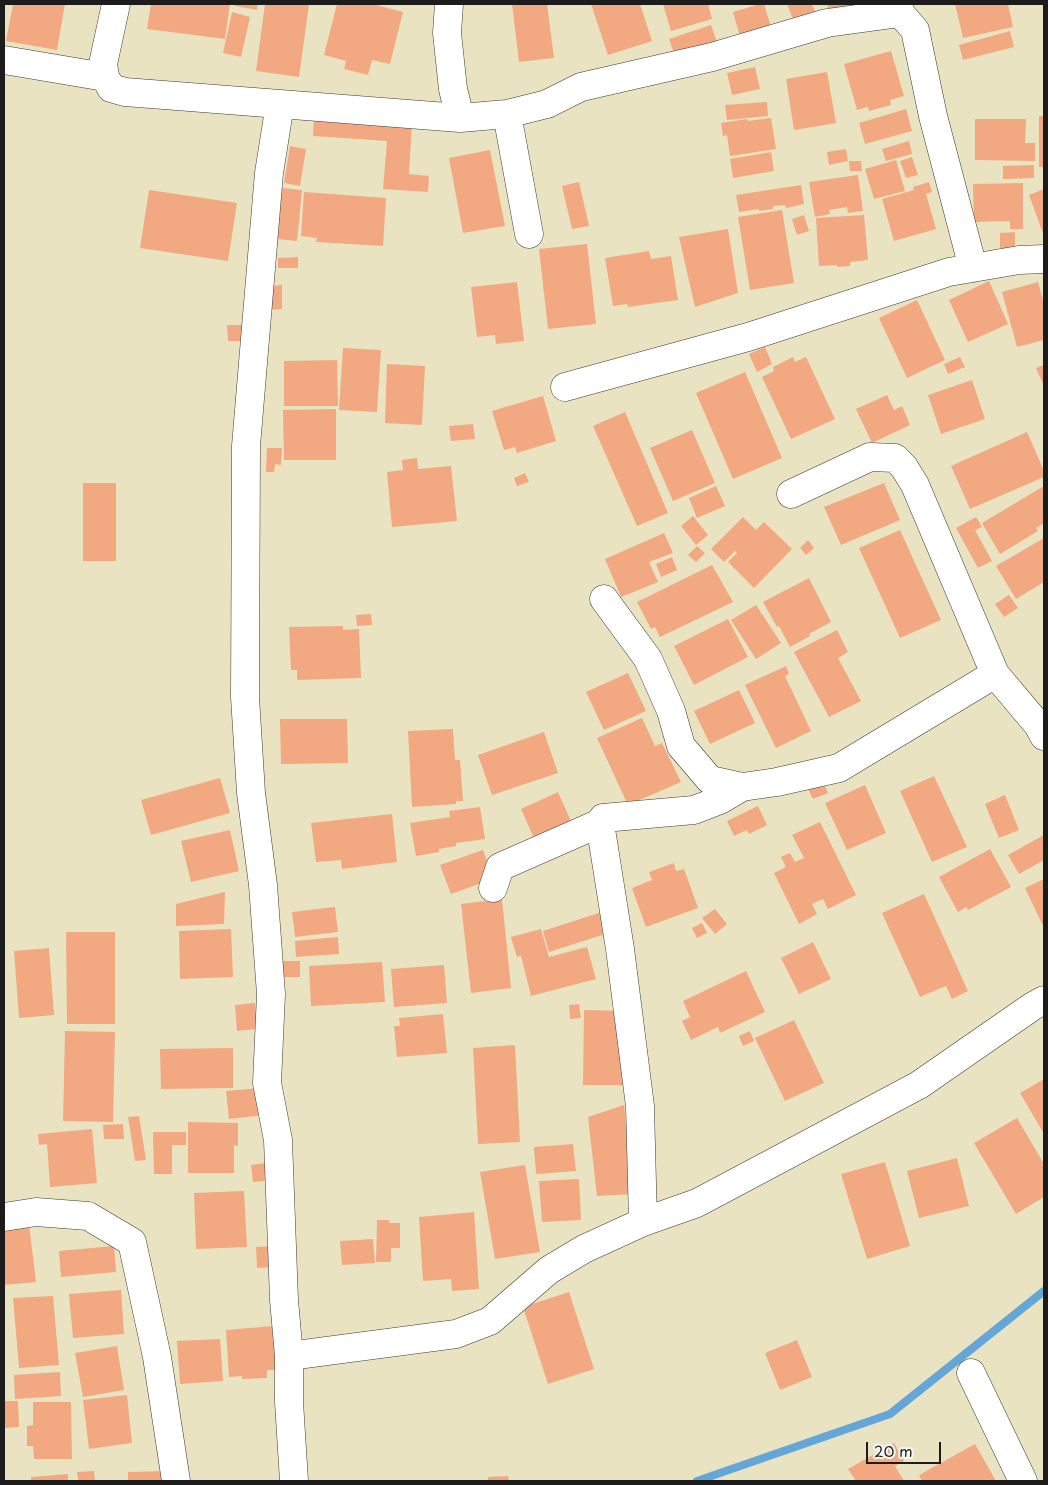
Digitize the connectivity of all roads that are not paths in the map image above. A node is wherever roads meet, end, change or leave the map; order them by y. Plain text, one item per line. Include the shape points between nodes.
1 (116, 4) edge
2 (449, 4) edge
3 (899, 9) edge
4 (4, 60) edge
5 (105, 77) junction
6 (280, 104) junction
7 (507, 114) junction
8 (460, 118) junction
9 (529, 234) dead end
10 (1044, 259) edge
11 (973, 268) junction
12 (565, 387) dead end
13 (791, 494) dead end
14 (604, 599) dead end
15 (995, 674) junction
16 (1044, 736) edge
17 (742, 787) junction
18 (600, 823) junction
19 (493, 888) dead end
20 (1044, 1000) edge
21 (4, 1217) edge
22 (643, 1222) junction
23 (289, 1356) junction
24 (971, 1373) dead end
25 (176, 1481) edge
26 (294, 1481) edge
27 (1023, 1481) edge

1 - 5 street via 103,64
2 - 8 street via 447,33
3 - 7 street via 827,23 712,57 581,87 547,104
3 - 11 street via 915,30 933,116
4 - 5 street
5 - 6 street via 111,88 124,92
6 - 8 street
6 - 23 street via 270,173 246,446 245,697 271,994 267,1082 278,1140
7 - 8 street
7 - 9 street
10 - 11 street
11 - 12 street via 949,272 748,337
13 - 15 street via 870,457 895,458 915,485
14 - 17 street via 648,659 672,711 682,746 710,780
15 - 16 street
15 - 17 street via 839,768
17 - 18 street via 694,810 603,818
18 - 19 street via 500,867
18 - 22 street via 640,1106
20 - 22 street via 919,1086 697,1203
21 - 25 street via 36,1212 88,1216 132,1242 157,1357
22 - 23 street via 584,1249 549,1270 490,1320 456,1334
23 - 26 street
24 - 27 street

